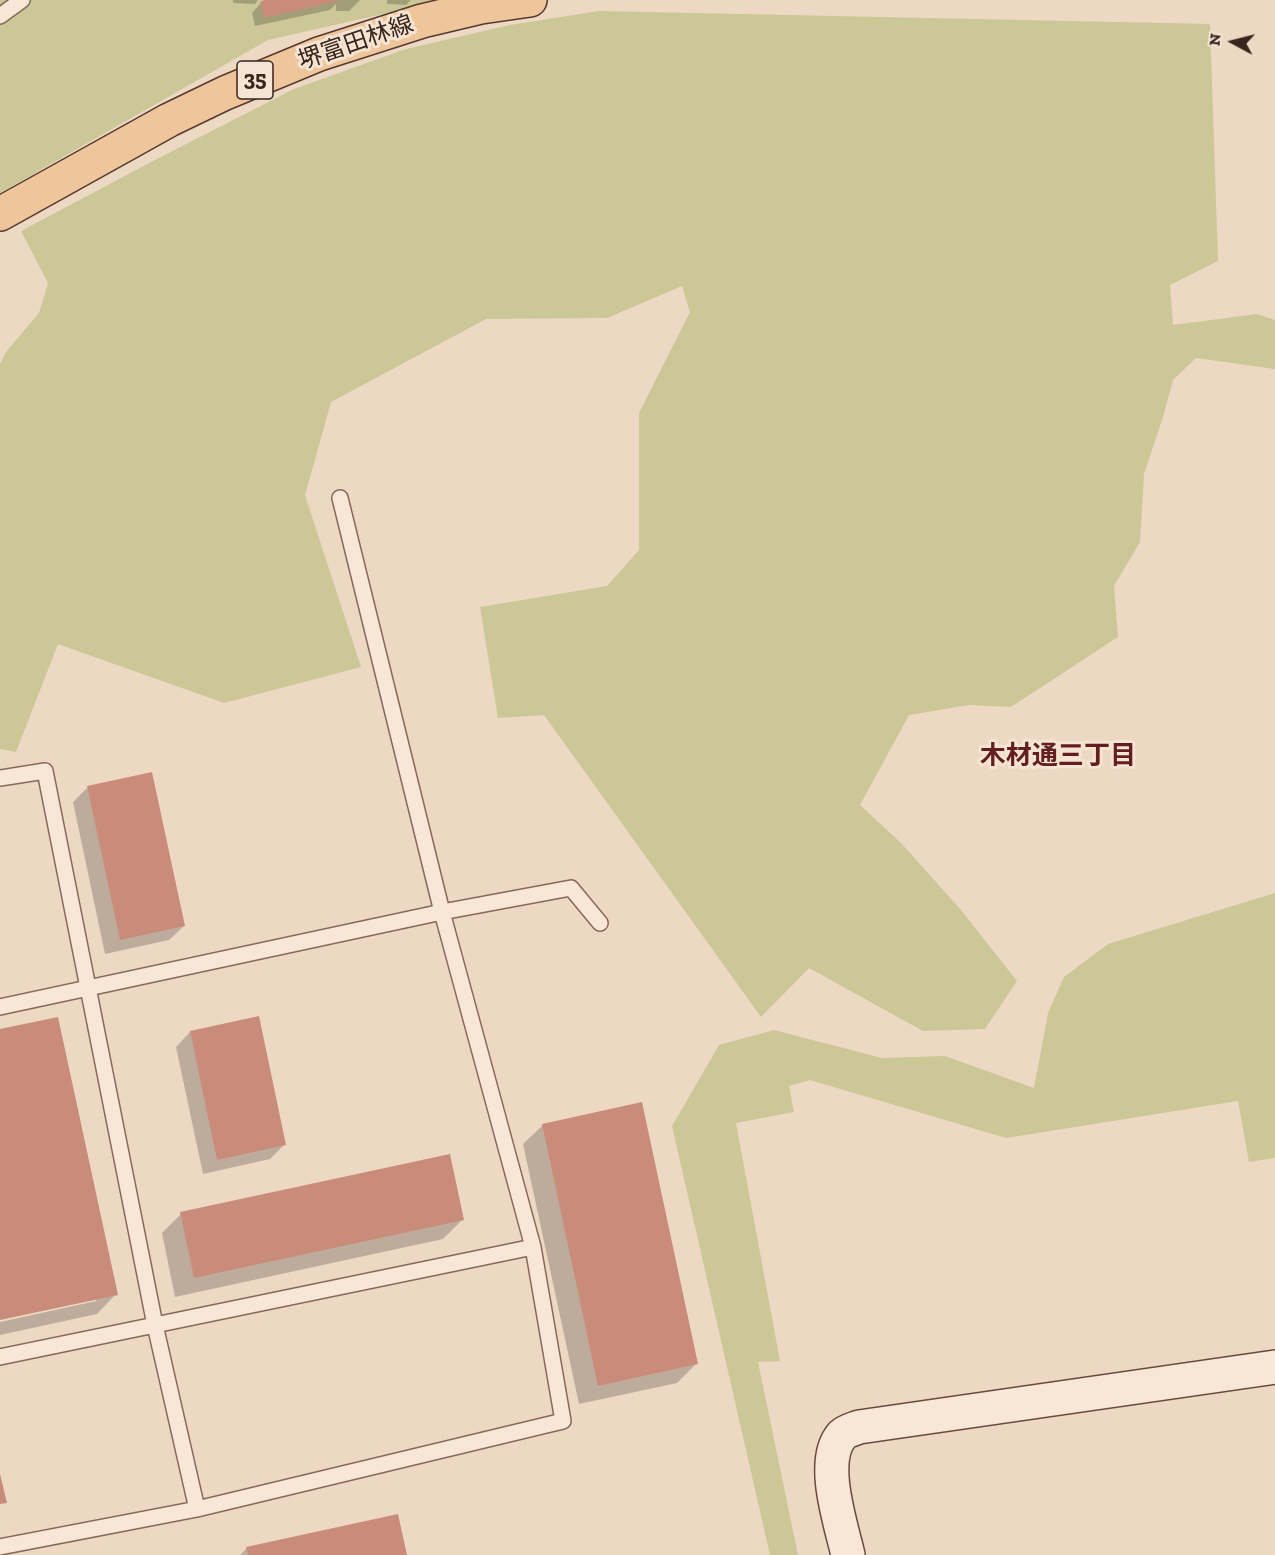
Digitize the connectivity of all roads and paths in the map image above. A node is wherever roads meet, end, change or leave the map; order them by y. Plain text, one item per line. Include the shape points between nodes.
1 (22, 0) edge
2 (530, 0) edge
3 (0, 16) edge
4 (0, 214) edge
5 (340, 498) dead end
6 (0, 778) edge
7 (442, 912) junction
8 (600, 923) dead end
9 (88, 988) junction
10 (0, 1007) edge
11 (533, 1247) junction
12 (155, 1325) junction
13 (0, 1357) edge
14 (1275, 1367) edge
15 (197, 1509) junction
16 (0, 1547) edge
17 (848, 1555) edge

1 - 3 lane
2 - 4 main road, 堺富田林線 / 35 via 422,21 309,58 169,120
5 - 7 lane
6 - 9 lane via 45,771
7 - 8 lane via 571,888
7 - 9 lane
7 - 11 lane
9 - 10 lane
9 - 12 lane
11 - 12 lane
11 - 15 lane via 563,1421
12 - 13 lane
12 - 15 lane
14 - 17 street via 859,1426 843,1434 834,1449 832,1464
15 - 16 lane

